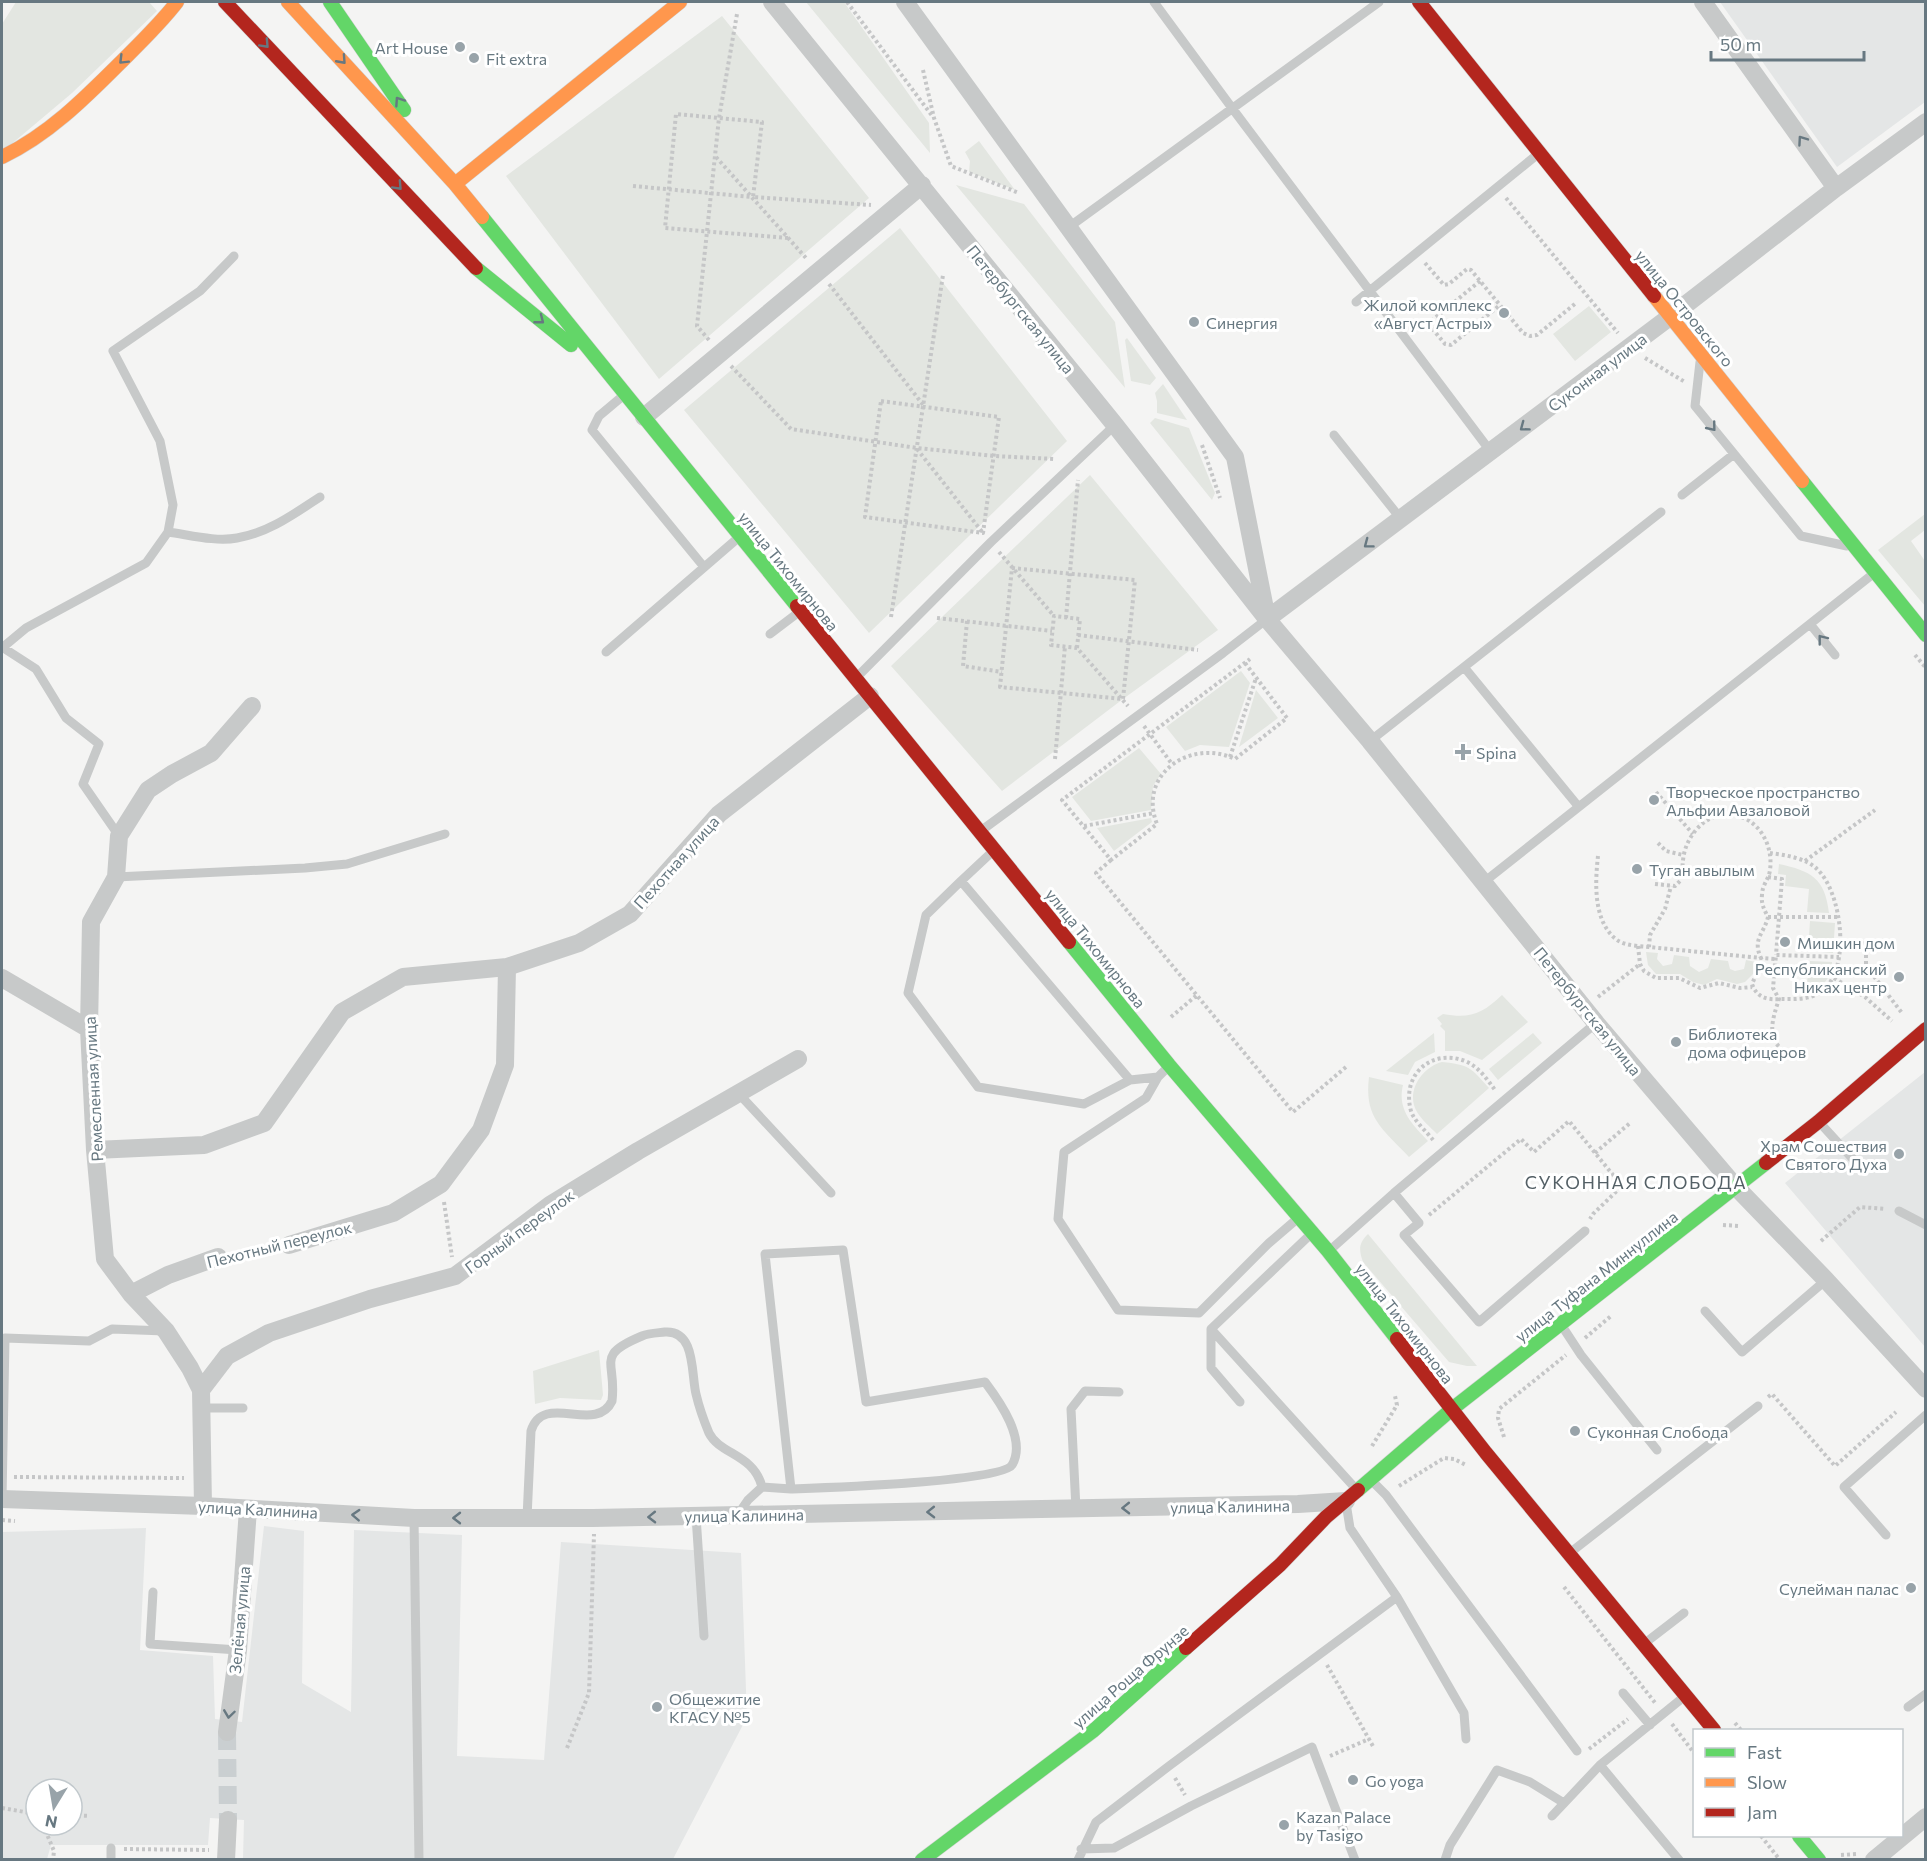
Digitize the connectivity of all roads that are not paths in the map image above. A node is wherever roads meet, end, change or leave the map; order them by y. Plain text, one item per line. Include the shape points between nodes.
1 (177, 2) edge
2 (225, 2) edge
3 (288, 2) edge
4 (330, 2) edge
5 (772, 2) edge
6 (905, 2) edge
7 (1154, 2) edge
8 (1379, 2) edge
9 (1419, 2) edge
10 (1703, 2) edge
11 (677, 3) edge
12 (1232, 108) junction
13 (1926, 122) edge
14 (1540, 152) junction
15 (2, 157) edge
16 (455, 184) junction
17 (922, 185) junction
18 (1836, 188) junction
19 (1069, 226) junction
20 (234, 256) dead end
21 (1370, 291) junction
22 (1356, 302) dead end
23 (1671, 316) junction
24 (1701, 354) junction
25 (608, 373) junction
26 (625, 394) junction
27 (644, 417) junction
28 (1115, 426) junction
29 (1334, 435) dead end
30 (1491, 452) junction
31 (1734, 454) junction
32 (1682, 495) dead end
33 (320, 497) dead end
34 (1661, 513) dead end
35 (1401, 519) junction
36 (168, 532) junction
37 (740, 536) junction
38 (1856, 548) junction
39 (704, 567) junction
40 (1875, 572) junction
41 (800, 611) junction
42 (1267, 619) junction
43 (1810, 624) junction
44 (770, 634) dead end
45 (1926, 635) edge
46 (2, 648) edge
47 (606, 652) dead end
48 (1835, 655) dead end
49 (1464, 667) junction
50 (855, 678) junction
51 (870, 696) junction
52 (252, 706) dead end
53 (1370, 741) junction
54 (1578, 807) junction
55 (980, 831) junction
56 (445, 834) dead end
57 (119, 837) junction
58 (995, 849) junction
59 (116, 877) junction
60 (961, 881) junction
61 (1484, 882) junction
62 (507, 967) junction
63 (2, 978) edge
64 (1591, 1015) junction
65 (89, 1029) junction
66 (1926, 1029) edge
67 (798, 1059) dead end
68 (1169, 1065) junction
69 (1158, 1077) junction
70 (1130, 1080) junction
71 (739, 1094) junction
72 (1818, 1122) junction
73 (95, 1150) junction
74 (1863, 1170) dead end
75 (1736, 1186) junction
76 (831, 1193) dead end
77 (1394, 1193) junction
78 (1899, 1211) road end
79 (1299, 1217) junction
80 (1926, 1226) edge
81 (1585, 1231) road end
82 (1312, 1232) junction
83 (289, 1245) road end
84 (1328, 1251) junction
85 (218, 1257) road end
86 (1826, 1280) junction
87 (130, 1294) junction
88 (1705, 1311) dead end
89 (1561, 1323) junction
90 (1211, 1329) junction
91 (165, 1331) junction
92 (1926, 1389) edge
93 (1119, 1392) dead end
94 (201, 1399) junction
95 (1240, 1402) dead end
96 (1758, 1406) road end
97 (243, 1408) dead end
98 (1452, 1409) junction
99 (1926, 1415) edge
100 (1658, 1450) dead end
101 (3, 1477) edge
102 (1370, 1479) junction
103 (762, 1487) junction
104 (791, 1489) junction
105 (1351, 1496) junction
106 (2, 1499) edge
107 (203, 1506) junction
108 (248, 1509) junction
109 (1076, 1509) junction
110 (696, 1516) junction
111 (738, 1516) junction
112 (414, 1518) junction
113 (526, 1518) junction
114 (1886, 1535) dead end
115 (1569, 1554) junction
116 (153, 1592) dead end
117 (1397, 1597) junction
118 (1684, 1613) dead end
119 (704, 1636) dead end
120 (1644, 1644) junction
121 (238, 1650) junction
122 (1623, 1693) dead end
123 (1926, 1694) edge
124 (1686, 1696) junction
125 (1908, 1707) dead end
126 (1650, 1725) junction
127 (1712, 1729) edge
128 (227, 1732) tunnel mouth
129 (1466, 1739) dead end
130 (1577, 1751) road end
131 (1600, 1765) junction
132 (1564, 1803) junction
133 (1552, 1816) dead end
134 (1926, 1817) edge
135 (228, 1820) tunnel mouth
136 (1903, 1832) edge
137 (1800, 1837) edge
138 (1895, 1837) edge
139 (111, 1848) road end
140 (1082, 1850) junction
141 (1869, 1854) edge
142 (227, 1855) edge
143 (111, 1860) edge
144 (419, 1860) edge
145 (922, 1860) edge
146 (1078, 1860) edge
147 (1355, 1860) edge
148 (1445, 1860) edge
149 (1679, 1860) edge
150 (1819, 1860) edge

1 -> 15 main road via 165,19 87,96 31,141
2 -> 25 main road via 470,263
3 -> 16 main road
16 -> 4 main road
5 - 17 street, Петербургская улица
6 - 19 street, Петербургская улица
7 - 12 lane
8 - 12 lane
9 - 14 main road, улица Островского
18 -> 10 street
11 - 16 main road
12 - 19 lane
12 - 21 lane
13 - 18 street, Суконная улица
14 - 21 lane
14 - 23 main road, улица Островского
16 - 25 main road, улица Тихомирнова
17 - 27 street
17 - 28 street, Петербургская улица
18 - 23 street, Суконная улица
19 - 42 street, Петербургская улица via 1235,457
20 - 36 lane via 200,291 113,351 160,441 173,505
21 - 22 lane
21 - 30 lane
23 - 24 main road, улица Островского
23 -> 30 street, Суконная улица
24 -> 31 lane via 1695,406
24 - 38 main road, улица Островского
25 - 26 main road, улица Тихомирнова
26 - 27 main road, улица Тихомирнова
26 - 39 lane via 599,416 592,430
27 - 37 main road, улица Тихомирнова
28 - 42 street, Петербургская улица
28 - 50 lane
29 - 35 lane
30 - 35 street, Суконная улица
31 - 32 lane
31 - 38 lane via 1801,536
33 - 36 lane via 272,527 237,538
34 - 49 lane
35 -> 42 street, Суконная улица
36 - 46 lane via 147,563 26,628
37 - 39 lane
37 - 41 main road, улица Тихомирнова
38 - 40 main road, улица Островского
39 - 47 lane
40 - 43 lane
40 - 45 main road, улица Островского
41 - 44 lane
41 - 50 main road, улица Тихомирнова
42 - 53 street, Петербургская улица
42 - 55 lane
48 -> 43 lane
43 - 54 lane
46 - 57 lane via 36,669 66,718 99,744 83,784
49 - 53 lane
49 - 54 lane
50 - 51 main road, улица Тихомирнова
51 - 55 main road, улица Тихомирнова
51 - 62 street, Пехотная улица via 719,814 630,914 579,943
52 - 57 street, Ремесленная улица via 211,753 148,790
53 - 61 street, Петербургская улица
54 - 61 lane
55 - 58 main road, улица Тихомирнова
56 - 59 lane via 347,864
57 - 59 street, Ремесленная улица
58 - 60 lane
58 - 68 main road, улица Тихомирнова
59 - 65 street, Ремесленная улица via 91,922
60 - 70 lane
60 - 70 lane via 926,915 908,993 978,1087 1084,1104
61 - 64 street, Петербургская улица
62 - 73 street, Пехотная улица via 404,977 342,1012 264,1123 204,1145
62 - 83 street, Пехотный переулок via 505,1065 481,1130 441,1184 393,1213
63 - 65 street
64 - 75 street, Петербургская улица
64 - 77 lane
65 - 73 street, Ремесленная улица
66 - 72 main road, улица Туфана Миннуллина
67 - 71 street, Горный переулок
68 - 69 lane
68 - 79 main road, улица Тихомирнова
69 - 70 lane
69 - 79 lane via 1146,1098 1064,1152 1058,1219 1118,1310 1199,1313
71 - 76 lane
71 - 94 street, Горный переулок via 550,1205 455,1276 269,1333 227,1356
72 - 74 lane
72 - 75 main road, улица Туфана Миннуллина
73 - 87 street, Ремесленная улица via 105,1259
75 - 86 street, Петербургская улица
75 - 89 main road, улица Туфана Миннуллина
77 - 81 lane via 1419,1223 1404,1235 1479,1322
77 - 84 lane
78 - 80 lane
79 - 82 main road, улица Тихомирнова
82 - 84 main road, улица Тихомирнова
82 - 90 lane
84 - 98 main road, улица Тихомирнова
85 - 87 street, Пехотный переулок
86 - 88 lane via 1742,1352
86 - 92 street, Петербургская улица
87 - 91 street, Ремесленная улица
89 - 98 main road, улица Туфана Миннуллина
89 - 100 lane
90 - 95 lane via 1211,1368
90 - 105 lane
91 - 94 street, Ремесленная улица via 190,1368
91 - 101 lane via 112,1329 89,1341 5,1338
93 - 109 lane via 1085,1391 1071,1408
94 - 97 lane
94 - 107 street, Ремесленная улица
96 - 115 lane
98 - 102 main road
98 - 115 main road, улица Тихомирнова
99 - 114 lane via 1844,1487
101 - 106 lane
102 - 105 main road
102 - 130 lane via 1386,1495
103 - 104 lane
103 - 111 lane
103 - 113 lane via 748,1464 710,1433 695,1393 691,1355 683,1338 674,1333 652,1333 618,1346 613,1354 612,1401 603,1412 551,1413 542,1415 534,1424
104 - 104 lane via 956,1479 1003,1472 1016,1457 1017,1446 1002,1404 985,1382 866,1401 843,1250 765,1254
105 -> 109 street, улица Калинина via 1298,1504
105 - 117 lane via 1350,1528
105 - 145 main road, улица Роща Фрунзе via 1280,1565 1093,1731
106 - 107 street, улица Калинина
107 - 108 street, улица Калинина
112 -> 108 street, улица Калинина
108 - 121 street, Зелёная улица
109 -> 111 street, улица Калинина
110 - 111 street, улица Калинина
110 -> 113 street, улица Калинина
110 - 119 lane
113 -> 112 street, улица Калинина
112 - 144 lane
115 - 120 main road, улица Тихомирнова
116 - 121 lane via 150,1644
117 - 129 lane via 1464,1713
117 - 140 lane via 1096,1822
118 - 120 lane
120 - 124 main road, улица Тихомирнова
121 -> 128 street, Зелёная улица
122 - 126 lane
123 - 125 lane
124 - 126 lane
124 - 127 main road, улица Тихомирнова
126 - 131 lane
131 - 132 lane
131 - 149 lane
132 - 133 lane
132 - 148 lane via 1530,1782 1497,1770 1450,1845
134 - 136 street
135 - 142 street
137 - 150 main road
138 - 141 street
139 - 143 lane
140 - 146 lane
140 - 147 lane via 1114,1848 1312,1748

